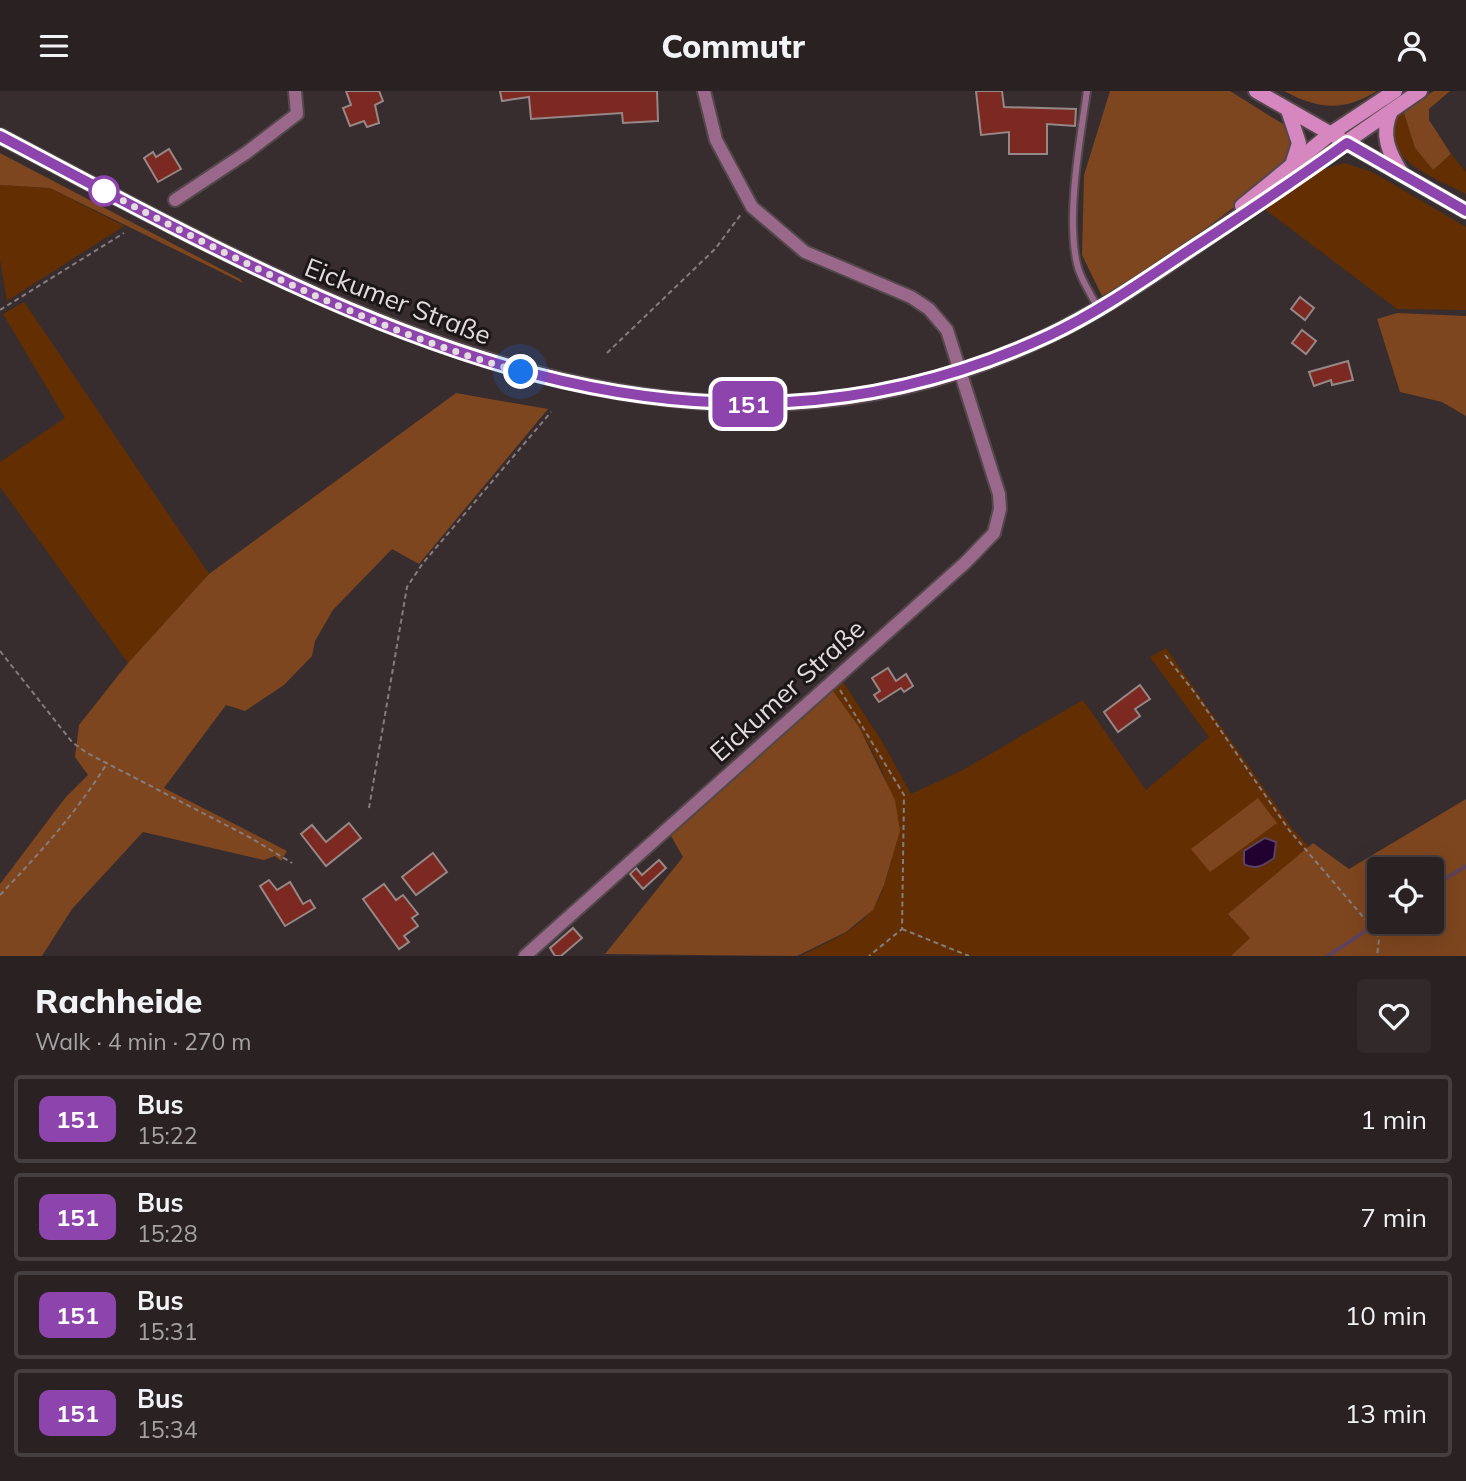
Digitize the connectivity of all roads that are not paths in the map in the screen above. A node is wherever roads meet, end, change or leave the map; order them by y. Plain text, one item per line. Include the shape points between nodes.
1 (295, 91) edge
2 (704, 91) edge
3 (1087, 91) edge
4 (1256, 91) edge
5 (1395, 91) edge
6 (1420, 91) edge
7 (1288, 110) junction
8 (1392, 110) junction
9 (1330, 134) junction
10 (0, 136) edge
11 (1347, 143) junction
12 (1292, 163) junction
13 (1403, 175) junction
14 (175, 200) dead end
15 (1466, 211) edge
16 (1190, 250) junction
17 (1098, 310) junction
18 (960, 370) junction
19 (525, 956) edge

1 - 14 street via 297,114
2 - 18 street, Eickumer Straße via 716,140 754,209 805,252 889,286 929,309 947,330
3 - 17 lane via 1074,250
4 - 7 main road
5 - 9 main road
6 - 8 main road
7 - 9 main road
7 - 12 main road via 1299,143
8 - 11 main road
8 - 13 main road via 1385,130 1387,143
9 - 11 main road
9 - 12 main road
10 - 18 main road, Eickumer Straße via 301,290 418,339 542,378 669,400 733,404 820,400
11 - 13 main road
11 - 16 main road
12 - 16 main road
13 - 15 main road
16 - 17 main road, Eickumer Straße
17 - 18 main road, Eickumer Straße via 1050,335
18 - 19 street, Eickumer Straße via 999,494 994,533

